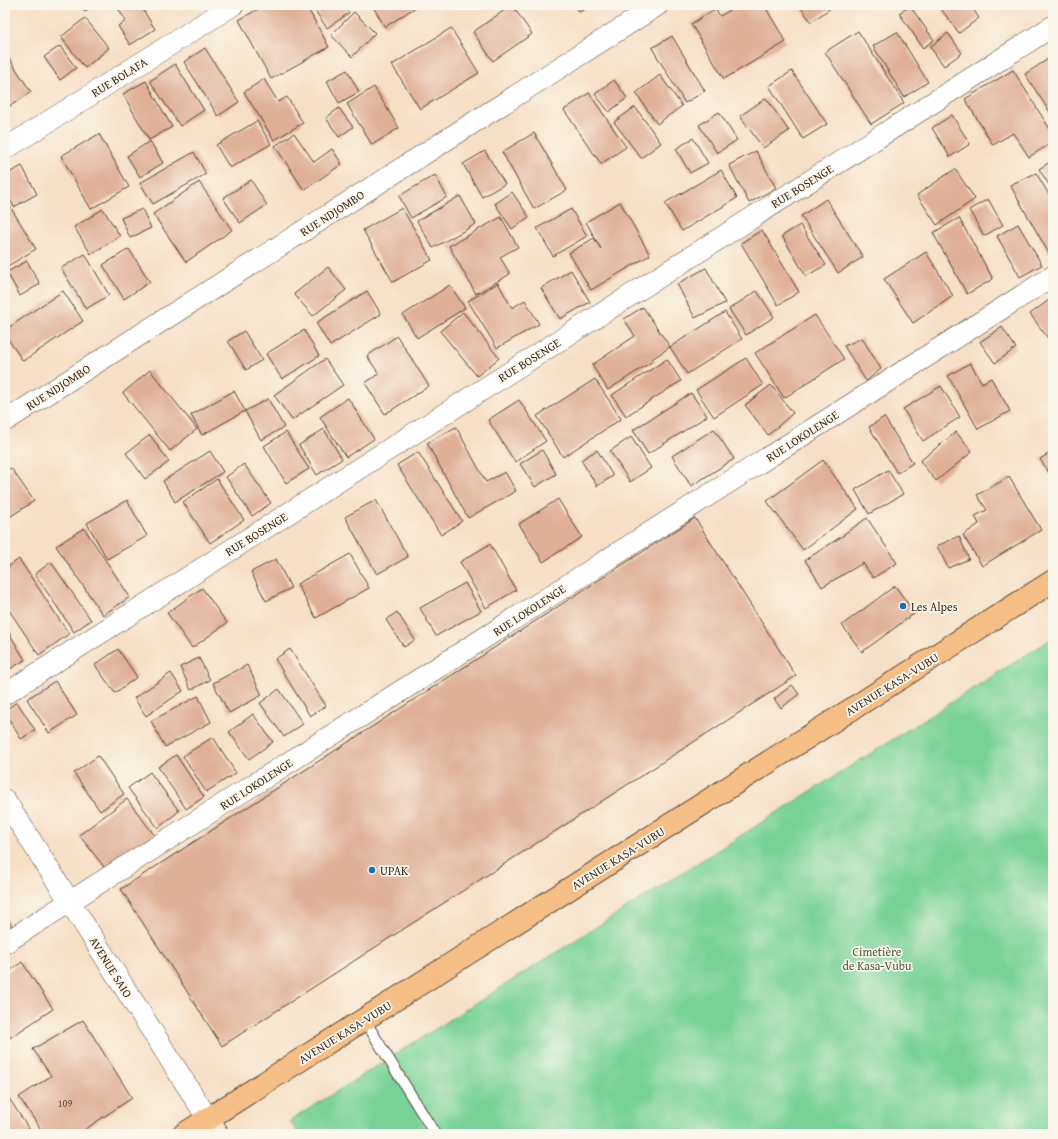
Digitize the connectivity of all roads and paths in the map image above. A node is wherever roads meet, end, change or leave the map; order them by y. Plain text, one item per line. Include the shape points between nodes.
1 (233, 5) edge
2 (658, 5) edge
3 (1053, 26) edge
4 (5, 149) edge
5 (1053, 276) edge
6 (5, 421) edge
7 (1053, 581) edge
8 (5, 694) edge
9 (5, 800) edge
10 (70, 903) junction
11 (5, 944) edge
12 (364, 1019) junction
13 (212, 1126) edge
14 (184, 1134) edge
15 (435, 1134) edge

1 - 4 street, RUE BOLAFA
2 - 6 street, RUE NDJOMBO
3 - 8 street, RUE BOSENGE
5 - 10 street, RUE LOKOLENGE
7 - 12 main road, AVENUE KASA-VUBU
9 - 10 street, AVENUE SAIO
10 - 11 street, RUE LOKOLENGE
10 - 13 street, AVENUE SAIO
12 - 13 main road, AVENUE KASA-VUBU
12 - 15 lane
13 - 14 main road, AVENUE KASA-VUBU

